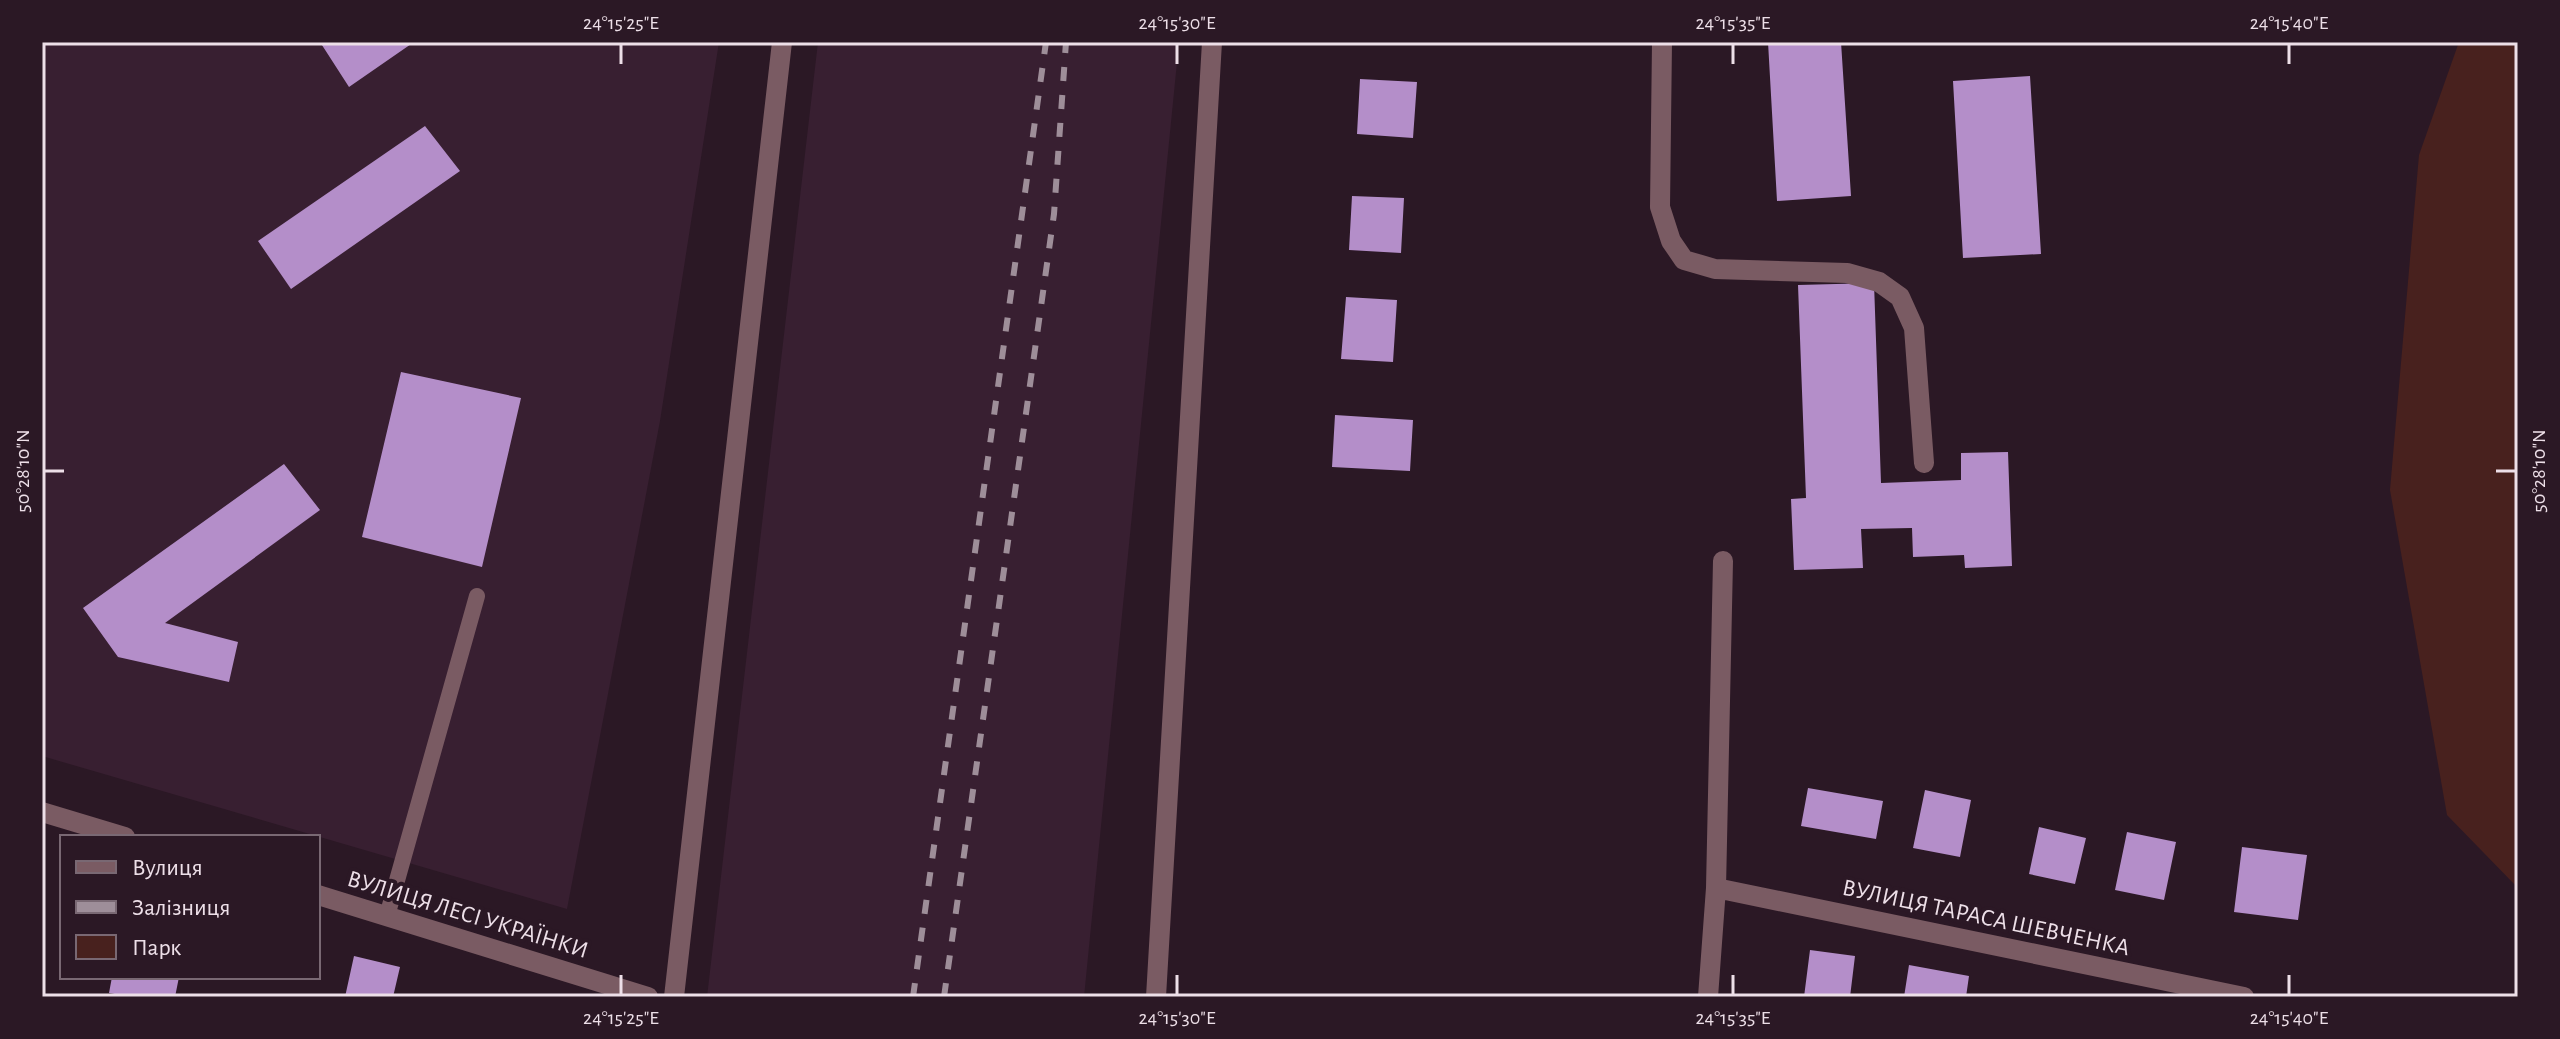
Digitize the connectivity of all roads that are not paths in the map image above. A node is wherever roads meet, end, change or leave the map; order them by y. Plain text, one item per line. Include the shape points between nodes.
1 (782, 42) edge
2 (1212, 42) edge
3 (1662, 42) edge
4 (1924, 463) dead end
5 (1723, 561) dead end
6 (477, 596) dead end
7 (42, 812) edge
8 (118, 835) edge
9 (1716, 888) junction
10 (320, 896) edge
11 (387, 916) junction
12 (648, 997) edge
13 (674, 997) edge
14 (1156, 997) edge
15 (1708, 997) edge
16 (2244, 997) edge

1 - 13 street
2 - 14 street
3 - 4 street via 1660,207 1671,241 1684,260 1715,269 1847,273 1879,282 1900,297 1914,328
5 - 9 street
6 - 11 lane
7 - 8 street
9 - 15 street
9 - 16 street, ВУЛИЦЯ ТАРАСА ШЕВЧЕНКА
10 - 11 street, ВУЛИЦЯ ЛЕСІ УКРАЇНКИ
11 - 12 street, ВУЛИЦЯ ЛЕСІ УКРАЇНКИ

